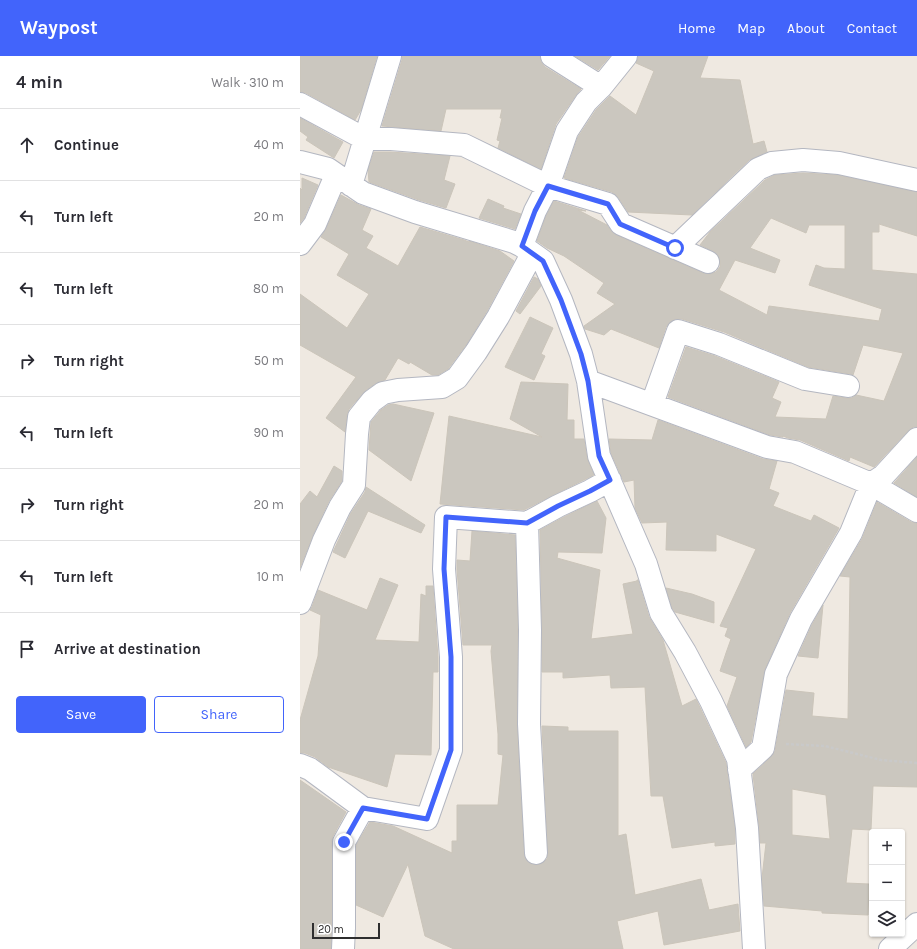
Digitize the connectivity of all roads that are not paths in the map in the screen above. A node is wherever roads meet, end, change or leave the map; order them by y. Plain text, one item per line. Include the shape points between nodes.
1 (390, 56) edge
2 (552, 56) edge
3 (626, 56) edge
4 (601, 88) junction
5 (300, 104) edge
6 (365, 139) junction
7 (300, 162) edge
8 (344, 180) junction
9 (917, 180) edge
10 (548, 186) junction
11 (300, 244) edge
12 (675, 248) junction
13 (527, 250) junction
14 (708, 262) dead end
15 (588, 381) junction
16 (848, 386) dead end
17 (652, 404) junction
18 (917, 439) edge
19 (610, 480) junction
20 (871, 484) junction
21 (917, 511) edge
22 (527, 523) junction
23 (300, 603) edge
24 (300, 764) edge
25 (739, 770) junction
26 (363, 808) junction
27 (536, 853) dead end
28 (917, 924) edge
29 (343, 949) edge
30 (754, 949) edge
31 (890, 949) edge

1 - 6 street
2 - 4 street
3 - 4 street
4 - 10 street via 586,102 567,131
5 - 6 street
6 - 8 street
6 - 10 street via 464,145
7 - 8 street via 328,169
8 - 11 street
8 - 13 street via 363,194 514,242
9 - 12 street via 839,163 803,160 772,163 758,169
10 - 12 street via 608,204 620,224
10 - 13 street via 535,211
12 - 14 street
13 - 15 street via 543,261 561,300
13 - 23 street via 498,317 457,378 442,387 383,393 372,401 360,417 354,485 324,540
15 - 17 street
15 - 19 street via 599,456
16 - 17 street via 805,379 719,344 678,331
17 - 20 street via 767,447 795,452
18 - 20 street via 883,476
19 - 22 street
19 - 25 street via 646,564 662,613 711,701 738,759
20 - 21 street
20 - 25 street via 851,533 801,619 776,674 762,748
22 - 26 street via 446,517 444,569 451,657 451,750 427,819
22 - 27 street via 529,724
24 - 26 street
25 - 30 street via 747,828
26 - 29 street via 344,842
28 - 31 street

